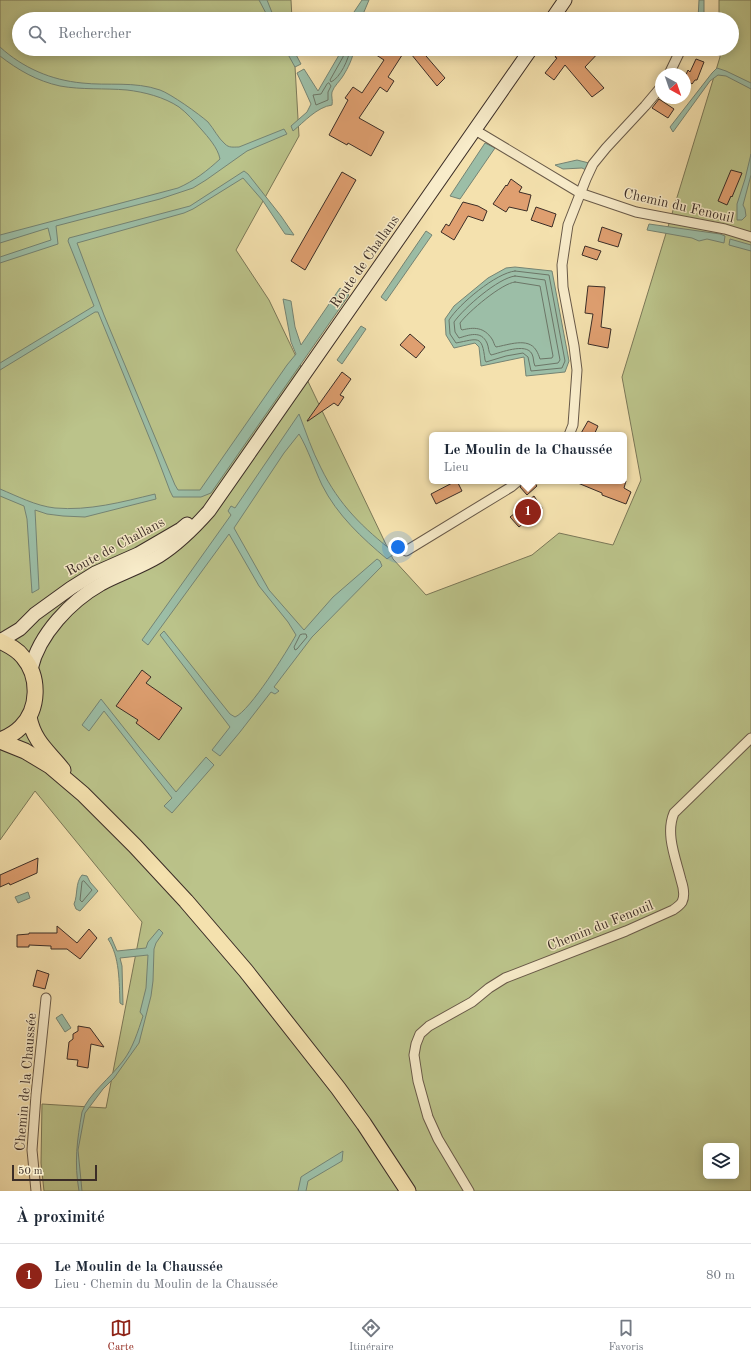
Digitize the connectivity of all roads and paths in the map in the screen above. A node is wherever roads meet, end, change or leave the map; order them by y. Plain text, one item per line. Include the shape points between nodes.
1 (565, 0) edge
2 (557, 12) edge
3 (526, 56) edge
4 (677, 56) edge
5 (671, 68) edge
6 (655, 95) edge
7 (475, 130) junction
8 (580, 193) junction
9 (751, 237) edge
10 (570, 432) edge
11 (514, 484) edge
12 (224, 491) junction
13 (406, 551) dead end
14 (0, 641) edge
15 (31, 669) junction
16 (29, 717) junction
17 (751, 738) edge
18 (0, 741) edge
19 (83, 794) junction
20 (46, 998) dead end
21 (36, 1191) edge
22 (408, 1191) edge
23 (469, 1191) edge

1 - 2 main road
3 - 7 main road, Route de Challans
4 - 5 street
6 - 8 street via 597,159
7 - 8 street, Chemin du Fenouil
7 - 12 main road, Route de Challans
8 - 9 street, Chemin du Fenouil via 636,212 726,229
8 - 10 street via 568,225 562,265 563,287 577,370 573,425
11 - 13 street
12 - 14 main road, Route de Challans via 181,529 138,554 95,573 65,592 35,614 20,629
12 - 15 main road, Route de Challans via 192,530 170,548 100,585 78,600 56,621 41,641
14 - 15 main road via 12,647
15 - 16 main road via 36,693
16 - 18 main road via 21,727
16 - 19 main road via 33,734 39,743
17 - 23 street, Chemin du Fenouil via 674,813 670,834 683,888 682,902 678,906 626,931 505,978 420,1034 414,1055 424,1106 438,1139
18 - 19 main road via 25,751 50,766
19 - 22 main road via 186,901 246,971 364,1124
20 - 21 street, Chemin de la Chaussée via 32,1150

